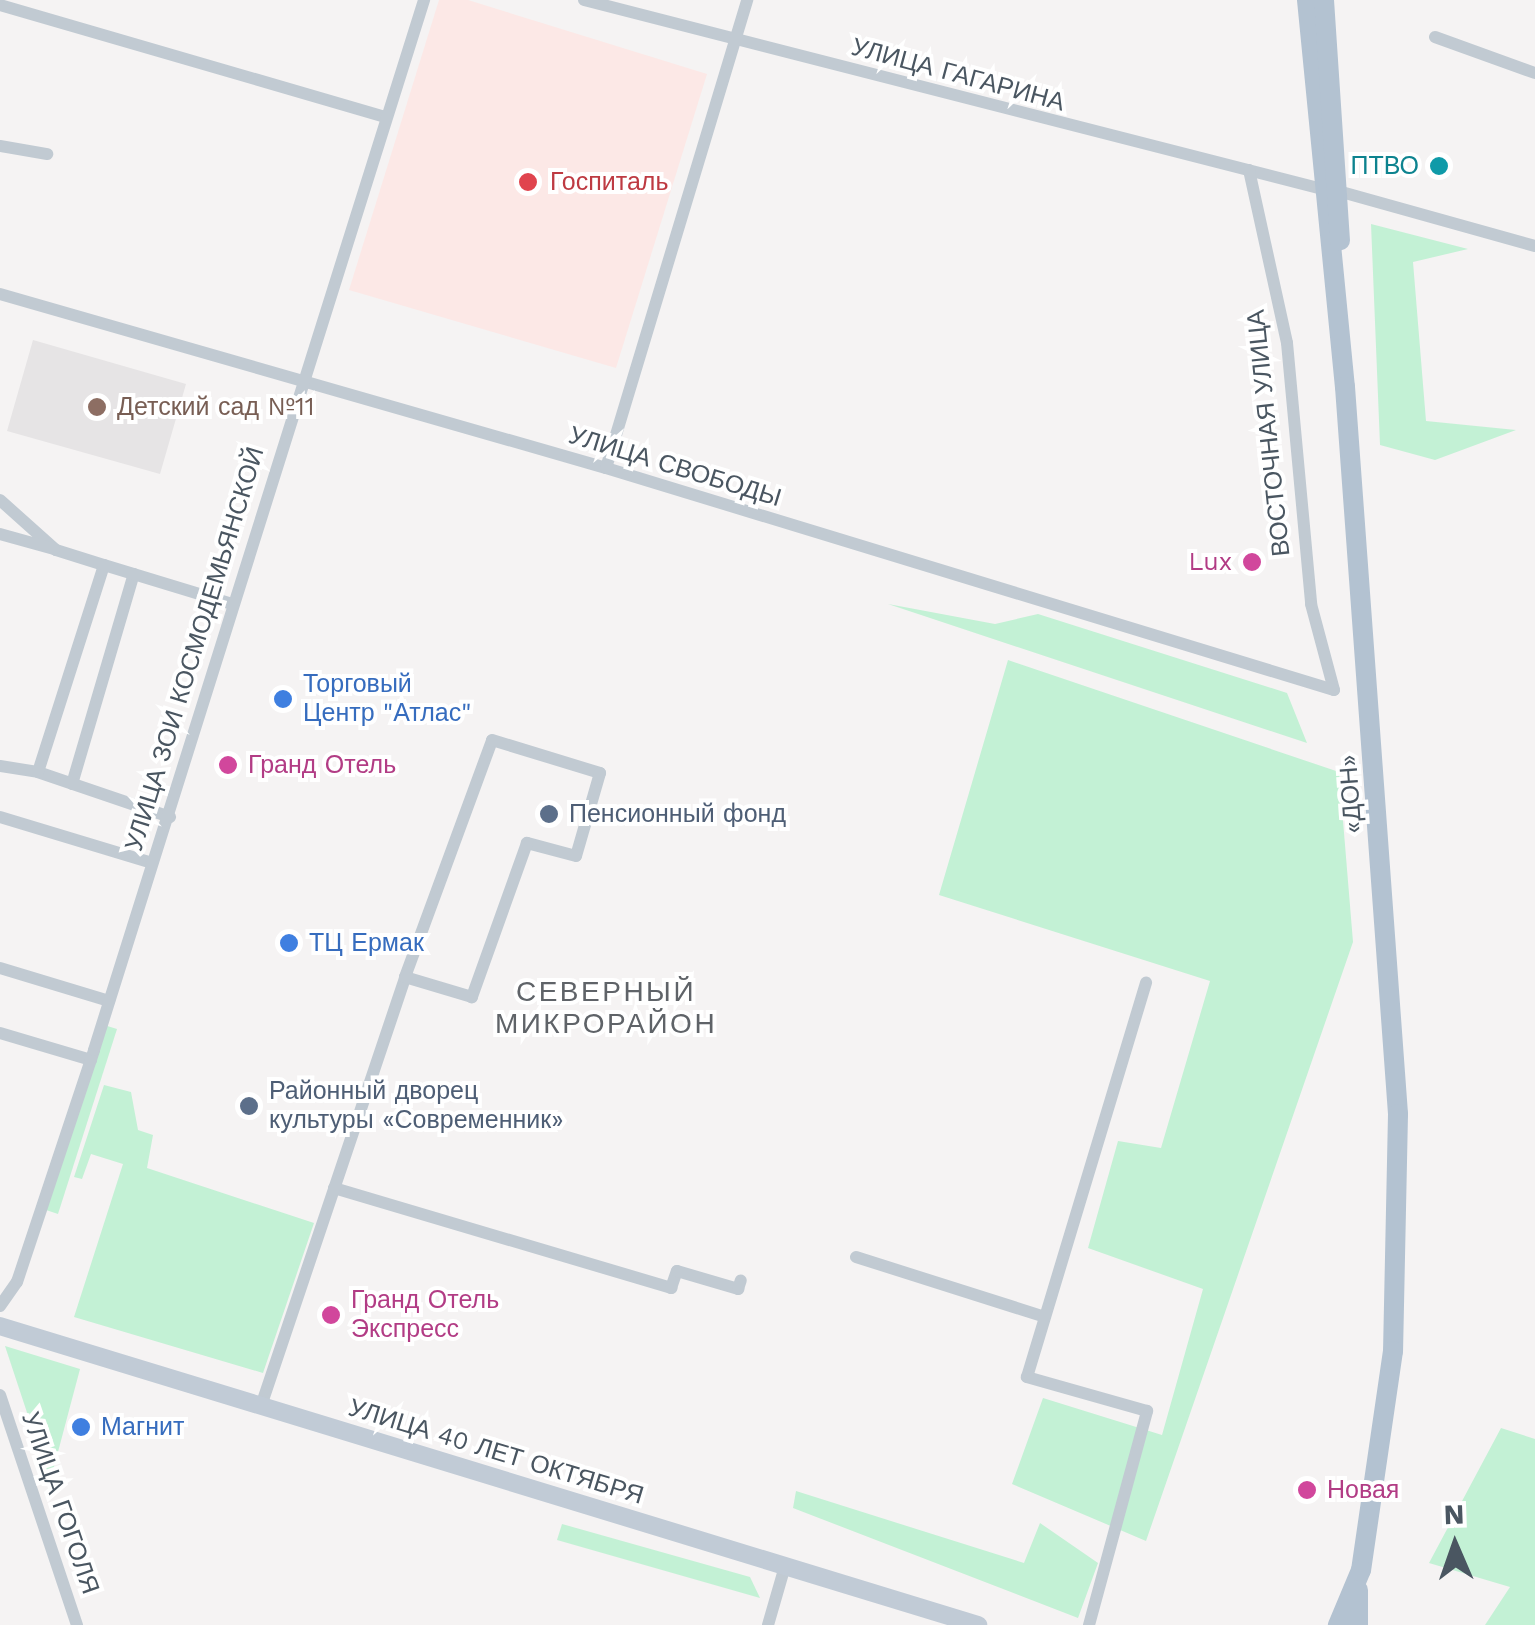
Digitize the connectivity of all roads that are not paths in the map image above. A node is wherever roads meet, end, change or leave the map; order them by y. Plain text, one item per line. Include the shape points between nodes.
1 (424, 0) edge
2 (584, 0) edge
3 (747, 0) edge
4 (1307, 0) edge
5 (1324, 0) edge
6 (2, 7) edge
7 (1434, 37) dead end
8 (736, 38) junction
9 (1535, 73) edge
10 (386, 117) junction
11 (0, 146) edge
12 (46, 154) dead end
13 (1249, 170) junction
14 (1330, 190) junction
15 (1535, 246) edge
16 (0, 294) edge
17 (301, 380) junction
18 (606, 468) junction
19 (0, 500) edge
20 (0, 534) edge
21 (56, 550) junction
22 (104, 565) junction
23 (134, 574) junction
24 (232, 604) junction
25 (1334, 690) joint
26 (0, 766) edge
27 (38, 772) junction
28 (72, 784) junction
29 (0, 817) edge
30 (170, 817) junction
31 (152, 864) junction
32 (0, 968) edge
33 (404, 977) junction
34 (1146, 983) dead end
35 (110, 1002) junction
36 (0, 1033) edge
37 (91, 1060) junction
38 (334, 1188) junction
39 (856, 1258) dead end
40 (741, 1280) dead end
41 (0, 1306) edge
42 (1045, 1317) junction
43 (0, 1326) edge
44 (0, 1394) edge
45 (261, 1406) junction
46 (785, 1566) junction
47 (1358, 1583) junction
48 (78, 1625) edge
49 (768, 1625) edge
50 (978, 1625) edge
51 (1089, 1625) edge
52 (1338, 1625) edge
53 (1358, 1625) edge

1 - 10 street, УЛИЦА ЗОИ КОСМОДЕМЬЯНСКОЙ
2 - 8 street, УЛИЦА ГАГАРИНА
3 - 8 street
4 - 14 main road
5 - 14 main road
6 - 10 street
7 - 9 street
8 - 13 street, УЛИЦА ГАГАРИНА via 1106,139
8 - 18 street
10 - 17 street, УЛИЦА ЗОИ КОСМОДЕМЬЯНСКОЙ
11 - 12 street
13 - 14 street, УЛИЦА ГАГАРИНА
13 - 25 street, ВОСТОЧНАЯ УЛИЦА via 1287,343 1310,604
14 - 15 street, УЛИЦА ГАГАРИНА
14 - 47 main road, «ДОН» via 1393,1021 1399,1203 1393,1351
16 - 17 street, УЛИЦА СВОБОДЫ
17 - 18 street, УЛИЦА СВОБОДЫ
17 - 24 street, УЛИЦА ЗОИ КОСМОДЕМЬЯНСКОЙ
18 - 25 street, УЛИЦА СВОБОДЫ
19 - 21 street
20 - 21 street
21 - 22 street
22 - 23 street
22 - 27 street
23 - 24 street
23 - 28 street
24 - 30 street, УЛИЦА ЗОИ КОСМОДЕМЬЯНСКОЙ
26 - 27 street
27 - 28 street
28 - 30 street
29 - 31 street
30 - 31 street, УЛИЦА ЗОИ КОСМОДЕМЬЯНСКОЙ
31 - 35 street, УЛИЦА ЗОИ КОСМОДЕМЬЯНСКОЙ
32 - 35 street
33 - 33 street via 492,740 600,773 576,856 527,843 472,997
33 - 38 street
34 - 42 street
35 - 37 street, УЛИЦА ЗОИ КОСМОДЕМЬЯНСКОЙ
36 - 37 street
37 - 41 street, УЛИЦА ЗОИ КОСМОДЕМЬЯНСКОЙ via 17,1282
38 - 40 street via 671,1288 676,1271 738,1289
38 - 45 street
39 - 42 street
42 - 51 street via 1026,1377 1147,1410
43 - 45 street, УЛИЦА 40 ЛЕТ ОКТЯБРЯ
44 - 48 street, УЛИЦА ГОГОЛЯ
45 - 46 street, УЛИЦА 40 ЛЕТ ОКТЯБРЯ
46 - 49 street
46 - 50 street, УЛИЦА 40 ЛЕТ ОКТЯБРЯ
47 - 52 main road, «ДОН»
47 - 53 main road, «ДОН»

